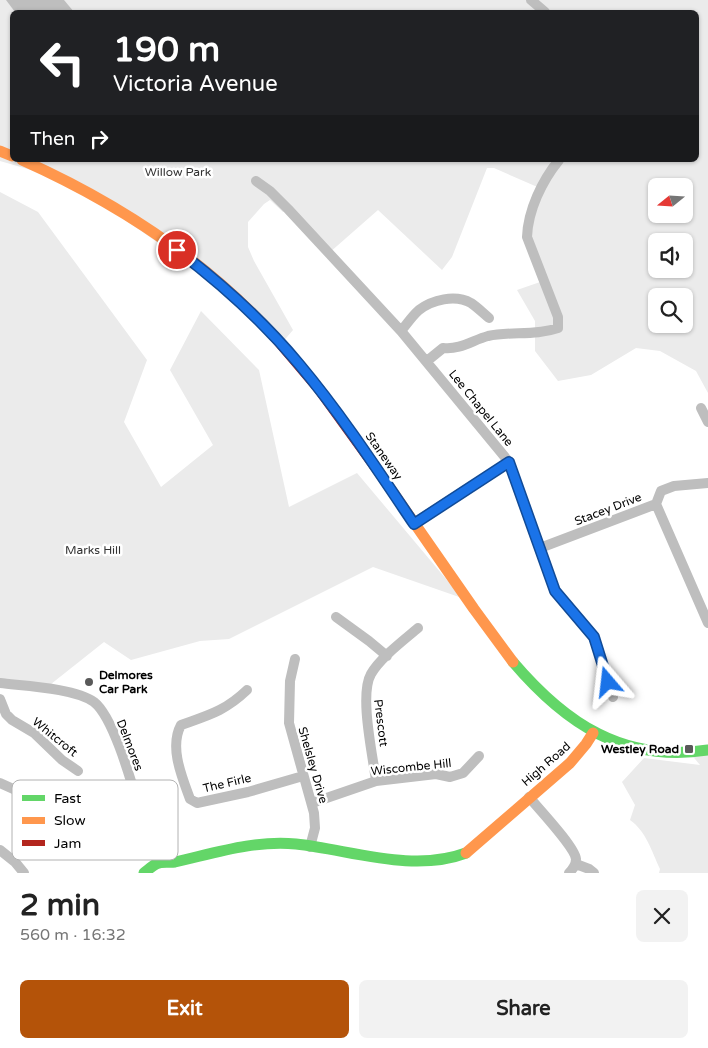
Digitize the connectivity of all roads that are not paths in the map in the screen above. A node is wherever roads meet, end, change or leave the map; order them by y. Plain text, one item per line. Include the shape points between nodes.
1 (531, 0) edge
2 (543, 10) edge
3 (26, 162) edge
4 (558, 162) edge
5 (256, 181) dead end
6 (489, 318) dead end
7 (401, 331) junction
8 (426, 361) junction
9 (701, 408) dead end
10 (708, 422) edge
11 (509, 462) junction
12 (708, 483) edge
13 (656, 504) junction
14 (414, 524) junction
15 (540, 548) junction
16 (336, 617) dead end
17 (708, 623) edge
18 (418, 628) dead end
19 (387, 656) junction
20 (295, 659) dead end
21 (0, 683) edge
22 (248, 690) dead end
23 (613, 697) dead end
24 (0, 699) edge
25 (594, 733) junction
26 (708, 750) edge
27 (479, 756) dead end
28 (78, 771) dead end
29 (304, 776) junction
30 (130, 780) edge
31 (376, 781) junction
32 (0, 784) edge
33 (12, 789) edge
34 (528, 797) junction
35 (312, 803) junction
36 (310, 846) junction
37 (0, 850) edge
38 (12, 859) edge
39 (13, 860) edge
40 (158, 862) joint
41 (576, 864) junction
42 (24, 873) edge
43 (144, 873) edge
44 (569, 873) edge
45 (594, 873) edge

1 - 2 street
3 - 14 main road, Staneway via 102,198 141,223 247,309 318,387
4 - 8 street via 533,207 527,237 558,317 558,328 546,332 490,336 453,349 443,348
5 - 7 street, Lee Chapel Lane via 288,209
6 - 7 street via 470,302 453,298 426,305
7 - 8 street, Lee Chapel Lane
8 - 11 street, Lee Chapel Lane
9 - 10 street
11 - 14 street
11 - 15 street, Lee Chapel Lane
12 - 13 street, Stacey Drive via 674,486 661,491
13 - 15 street, Stacey Drive
13 - 17 street
14 - 25 main road, Staneway via 490,633 521,671 560,710
15 - 23 street, Lee Chapel Lane via 555,591 594,637
16 - 19 street
18 - 19 street, Prescott
19 - 31 street, Prescott via 371,674 365,694
20 - 29 street, Shelsley Drive via 290,681 289,723
21 - 30 street, Delmores via 50,688 93,702 102,711 118,743
22 - 29 street, The Firle via 226,708 181,724 176,733 180,770 190,799 197,803
24 - 28 street, Whitcroft via 12,720 34,733
25 - 26 main road via 655,751 690,753
25 - 34 main road, High Road via 576,758
27 - 31 street, Wiscombe Hill via 463,773
29 - 35 street, Shelsley Drive
31 - 35 street, Wiscombe Hill
32 - 33 street
34 - 36 main road, High Road via 476,847 433,868 387,870
34 - 41 street via 571,848
35 - 36 street, Shelsley Drive via 315,821
36 - 40 main road, High Road via 248,844 173,863
37 - 38 street
39 - 42 street
40 - 43 main road
41 - 44 street
41 - 45 street

